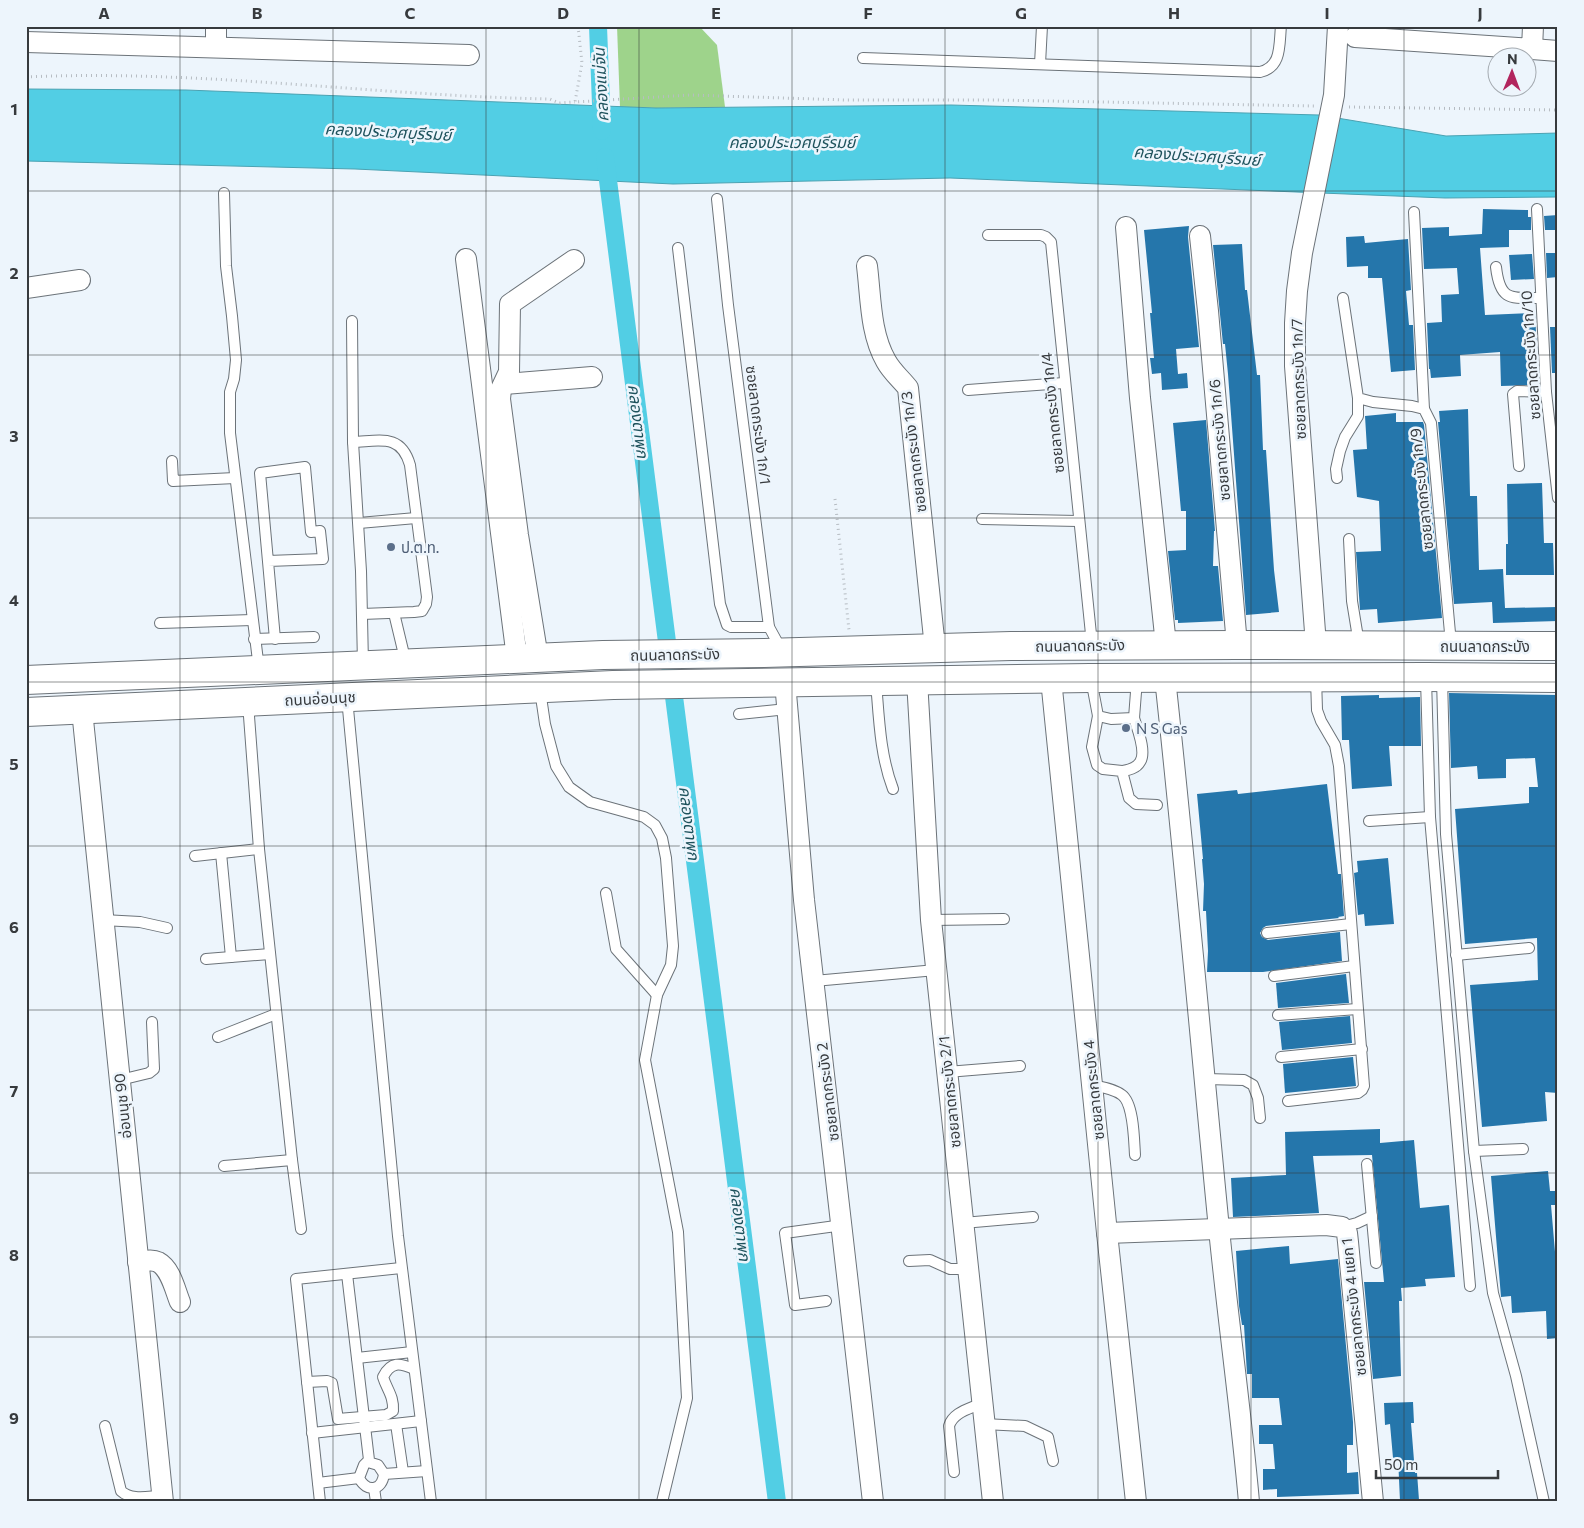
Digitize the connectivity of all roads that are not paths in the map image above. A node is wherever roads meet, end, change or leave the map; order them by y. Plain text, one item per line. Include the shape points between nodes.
1 (216, 26) edge
2 (1042, 26) edge
3 (1281, 26) edge
4 (1533, 26) edge
5 (1343, 33) edge
6 (26, 42) edge
7 (216, 47) junction
8 (1520, 48) edge
9 (1532, 48) edge
10 (1536, 49) edge
11 (1558, 51) edge
12 (468, 56) dead end
13 (863, 58) dead end
14 (1040, 64) junction
15 (224, 192) dead end
16 (717, 199) dead end
17 (1536, 209) dead end
18 (1414, 212) dead end
19 (1126, 227) dead end
20 (988, 235) dead end
21 (1200, 236) dead end
22 (678, 248) dead end
23 (466, 259) dead end
24 (574, 260) dead end
25 (867, 266) dead end
26 (1496, 267) dead end
27 (80, 280) dead end
28 (26, 288) edge
29 (1343, 298) dead end
30 (1541, 298) junction
31 (352, 322) dead end
32 (592, 377) dead end
33 (1064, 383) junction
34 (504, 384) junction
35 (968, 390) dead end
36 (1546, 392) junction
37 (1358, 398) junction
38 (1424, 409) junction
39 (352, 442) junction
40 (172, 461) dead end
41 (1519, 466) dead end
42 (235, 478) junction
43 (1337, 478) dead end
44 (1558, 498) edge
45 (416, 518) junction
46 (982, 519) dead end
47 (1078, 521) junction
48 (358, 523) junction
49 (1349, 539) dead end
50 (268, 561) junction
51 (394, 613) junction
52 (362, 614) junction
53 (252, 620) junction
54 (160, 623) dead end
55 (314, 637) dead end
56 (254, 639) junction
57 (274, 639) junction
58 (772, 644) junction
59 (1237, 644) junction
60 (1316, 644) junction
61 (1092, 645) junction
62 (1166, 645) junction
63 (1359, 645) junction
64 (1451, 645) junction
65 (1558, 646) edge
66 (934, 648) junction
67 (603, 655) joint
68 (528, 658) junction
69 (406, 663) junction
70 (363, 665) junction
71 (259, 670) junction
72 (1316, 677) junction
73 (1434, 677) junction
74 (81, 678) junction
75 (1090, 678) junction
76 (1137, 678) junction
77 (1165, 678) junction
78 (1558, 678) edge
79 (1052, 679) junction
80 (26, 680) edge
81 (917, 680) junction
82 (876, 681) junction
83 (773, 683) junction
84 (613, 685) joint
85 (539, 688) junction
86 (347, 697) junction
87 (248, 702) junction
88 (787, 709) junction
89 (82, 710) junction
90 (26, 712) edge
91 (739, 714) dead end
92 (1098, 716) junction
93 (1134, 718) junction
94 (1122, 771) junction
95 (893, 789) dead end
96 (1157, 805) dead end
97 (1430, 817) junction
98 (1369, 821) dead end
99 (259, 849) junction
100 (221, 853) junction
101 (195, 856) dead end
102 (606, 893) dead end
103 (1004, 919) dead end
104 (103, 920) junction
105 (931, 920) junction
106 (1351, 924) junction
107 (167, 928) dead end
108 (1267, 933) dead end
109 (1529, 948) dead end
110 (270, 954) junction
111 (1456, 955) junction
112 (231, 957) junction
113 (206, 959) dead end
114 (1354, 966) junction
115 (936, 970) junction
116 (1274, 976) dead end
117 (814, 981) junction
118 (657, 995) junction
119 (1357, 1008) junction
120 (276, 1014) junction
121 (1278, 1015) dead end
122 (152, 1022) dead end
123 (218, 1038) dead end
124 (1362, 1049) junction
125 (1281, 1057) dead end
126 (1020, 1066) dead end
127 (947, 1072) junction
128 (1206, 1079) junction
129 (120, 1080) junction
130 (1092, 1085) junction
131 (1288, 1101) dead end
132 (1260, 1118) dead end
133 (1523, 1149) dead end
134 (1474, 1151) junction
135 (1136, 1155) dead end
136 (292, 1160) junction
137 (1367, 1164) dead end
138 (224, 1166) dead end
139 (1372, 1216) junction
140 (1033, 1218) dead end
141 (963, 1223) junction
142 (843, 1225) junction
143 (301, 1228) dead end
144 (1342, 1228) junction
145 (1219, 1229) junction
146 (1107, 1233) junction
147 (910, 1261) dead end
148 (138, 1262) junction
149 (1376, 1263) dead end
150 (402, 1268) junction
151 (968, 1269) junction
152 (347, 1274) junction
153 (1470, 1286) dead end
154 (826, 1301) dead end
155 (180, 1302) dead end
156 (412, 1352) junction
157 (357, 1358) junction
158 (414, 1369) junction
159 (307, 1382) junction
160 (982, 1404) junction
161 (421, 1421) junction
162 (365, 1422) junction
163 (396, 1424) junction
164 (984, 1424) junction
165 (105, 1426) dead end
166 (312, 1433) junction
167 (1054, 1461) dead end
168 (368, 1462) junction
169 (427, 1471) junction
170 (403, 1472) junction
171 (954, 1472) dead end
172 (384, 1474) junction
173 (359, 1478) junction
174 (318, 1483) junction
175 (374, 1488) junction
176 (163, 1499) edge
177 (320, 1502) edge
178 (376, 1502) edge
179 (431, 1502) edge
180 (662, 1502) edge
181 (874, 1502) edge
182 (993, 1502) edge
183 (1136, 1502) edge
184 (1249, 1502) edge
185 (1373, 1502) edge
186 (1544, 1502) edge

1 - 7 street
2 - 14 lane
3 - 14 lane via 1275,64 1260,72
4 - 9 street
5 - 8 street
5 - 60 street, ซอยลาดกระบัง 1ก/7 via 1334,95 1302,253 1295,323 1295,366
6 - 7 street
7 - 12 street
10 - 11 street
13 - 14 lane
15 - 42 lane via 226,266 236,360 230,392
16 - 58 lane, ซอยลาดกระบัง 1ก/1
17 - 30 lane, ซอยลาดกระบัง 1ก/10
18 - 38 lane
19 - 62 street
20 - 33 lane, ซอยลาดกระบัง 1ก/4 via 1041,235 1051,242
21 - 59 street, ซอยลาดกระบัง 1ก/6
22 - 58 lane via 720,604 727,625
23 - 68 street
24 - 34 street via 510,304 509,372
25 - 66 street, ซอยลาดกระบัง 1ก/3 via 877,342 895,375 908,388
26 - 30 lane via 1505,294 1511,298
27 - 28 street
29 - 37 lane
30 - 36 lane, ซอยลาดกระบัง 1ก/10
31 - 39 lane
32 - 34 street
33 - 35 lane
33 - 47 lane, ซอยลาดกระบัง 1ก/4
34 - 68 street via 500,399 518,535
36 - 41 lane via 1517,391 1513,394
36 - 44 lane, ซอยลาดกระบัง 1ก/10
37 - 38 lane, ซอยลาดกระบัง 1ก/9
37 - 43 lane via 1358,416 1340,451
38 - 64 lane, ซอยลาดกระบัง 1ก/9 via 1431,423
39 - 45 lane via 391,441 403,449 410,465
39 - 48 lane
40 - 42 lane via 173,481
42 - 53 lane
45 - 48 lane
45 - 51 lane via 426,604 422,610
46 - 47 lane
47 - 61 lane, ซอยลาดกระบัง 1ก/4
48 - 52 lane
49 - 63 lane via 1352,601
50 - 50 lane via 260,473 305,467 311,532 320,531 323,559
50 - 57 lane
51 - 52 lane
51 - 69 lane
52 - 70 lane
53 - 54 lane
53 - 56 lane
55 - 57 lane
56 - 57 lane
56 - 71 lane
58 - 66 main road, ถนนลาดกระบัง
58 - 67 main road, ถนนลาดกระบัง
59 - 60 main road, ถนนลาดกระบัง
59 - 62 main road, ถนนลาดกระบัง
60 - 63 main road, ถนนลาดกระบัง
61 - 62 main road, ถนนลาดกระบัง
61 - 66 main road, ถนนลาดกระบัง
63 - 64 main road, ถนนลาดกระบัง
64 - 65 main road, ถนนลาดกระบัง
67 - 68 main road, ถนนอ่อนนุช
68 - 69 main road, ถนนอ่อนนุช
69 - 70 main road, ถนนอ่อนนุช
70 - 71 main road, ถนนอ่อนนุช
71 - 74 main road, ถนนอ่อนนุช
72 - 73 main road, ถนนลาดกระบัง
72 - 77 main road, ถนนลาดกระบัง
72 - 106 lane via 1317,710 1335,745 1339,766
73 - 78 main road, ถนนลาดกระบัง
73 - 97 lane
73 - 111 lane
74 - 80 main road, ถนนอ่อนนุช
74 - 89 main road
75 - 76 main road, ถนนลาดกระบัง
75 - 79 main road, ถนนลาดกระบัง
75 - 92 lane
76 - 77 main road, ถนนลาดกระบัง
76 - 93 lane
77 - 128 street
79 - 81 main road, ถนนลาดกระบัง
79 - 130 street, ซอยลาดกระบัง 4
81 - 82 main road, ถนนลาดกระบัง
81 - 105 street, ซอยลาดกระบัง 2/1
82 - 83 main road, ถนนลาดกระบัง
82 - 95 lane via 883,754
83 - 84 main road, ถนนลาดกระบัง
83 - 88 street, ซอยลาดกระบัง 2
84 - 85 main road, ถนนอ่อนนุช
85 - 86 main road, ถนนอ่อนนุช
85 - 118 lane via 556,766 569,787 590,802 644,817 655,825 662,838 673,946 671,965
86 - 87 main road, ถนนอ่อนนุช
86 - 150 lane
87 - 89 main road, ถนนอ่อนนุช
87 - 99 lane
88 - 91 lane
88 - 117 street, ซอยลาดกระบัง 2
89 - 90 main road, ถนนอ่อนนุช
89 - 104 street, อ่อนนุช 90
92 - 93 lane
92 - 94 lane via 1092,747 1097,765
93 - 94 lane via 1143,753 1141,762 1135,768
94 - 96 lane via 1129,798 1136,804
97 - 98 lane
97 - 153 lane
99 - 100 lane
99 - 110 lane
100 - 101 lane
100 - 112 lane
102 - 118 lane via 616,949
103 - 105 lane
104 - 107 lane via 140,922
104 - 129 street, อ่อนนุช 90
105 - 115 street, ซอยลาดกระบัง 2/1
106 - 108 lane
106 - 114 lane
109 - 111 lane
110 - 112 lane
110 - 120 lane
111 - 134 lane
112 - 113 lane
114 - 116 lane
114 - 119 lane
115 - 117 lane
115 - 127 street, ซอยลาดกระบัง 2/1
117 - 142 street, ซอยลาดกระบัง 2
118 - 180 lane via 645,1060 678,1232 687,1398
119 - 121 lane
119 - 124 lane
120 - 123 lane
120 - 136 lane
122 - 129 lane via 154,1069 149,1074
124 - 125 lane
124 - 131 lane via 1362,1090
126 - 127 lane
127 - 141 street, ซอยลาดกระบัง 2/1
128 - 132 lane via 1244,1080 1253,1085
128 - 145 street
129 - 148 street, อ่อนนุช 90
130 - 135 lane via 1123,1096 1132,1120
130 - 146 street, ซอยลาดกระบัง 4
133 - 134 lane
134 - 186 lane via 1493,1293 1516,1376
136 - 138 lane
136 - 143 lane
137 - 139 lane
139 - 144 lane
139 - 149 lane
140 - 141 lane
141 - 151 street, ซอยลาดกระบัง 2/1
142 - 154 lane via 785,1233 795,1305
142 - 181 street, ซอยลาดกระบัง 2
144 - 145 street, ซอยลาดกระบัง 4 แยก 1 via 1326,1225
144 - 185 street, ซอยลาดกระบัง 4 แยก 1 via 1348,1242
145 - 146 street, ซอยลาดกระบัง 4 แยก 1
145 - 184 street
146 - 183 street, ซอยลาดกระบัง 4
147 - 151 lane via 930,1260 950,1269
148 - 155 street via 152,1260 163,1266
148 - 176 street, อ่อนนุช 90
150 - 152 lane
150 - 156 lane
151 - 160 street, ซอยลาดกระบัง 2/1
152 - 157 lane
152 - 159 lane via 296,1279
156 - 157 lane
156 - 158 lane
157 - 162 lane
158 - 161 lane
158 - 162 lane via 398,1365 387,1370 383,1377 391,1392 393,1410
159 - 162 lane via 332,1383 338,1419
159 - 166 lane
160 - 164 street, ซอยลาดกระบัง 2/1
160 - 171 lane via 951,1419
161 - 163 lane
161 - 169 lane
162 - 163 lane
162 - 166 lane
162 - 168 lane
163 - 170 lane
164 - 167 lane via 1025,1426 1048,1437
164 - 182 street, ซอยลาดกระบัง 2/1
165 - 176 lane via 121,1491 134,1497
166 - 174 lane
168 - 172 lane via 378,1465
168 - 173 lane
169 - 170 lane
169 - 179 lane
170 - 172 lane
172 - 175 lane via 384,1480
173 - 174 lane
173 - 175 lane via 362,1484
174 - 177 lane
175 - 178 lane

